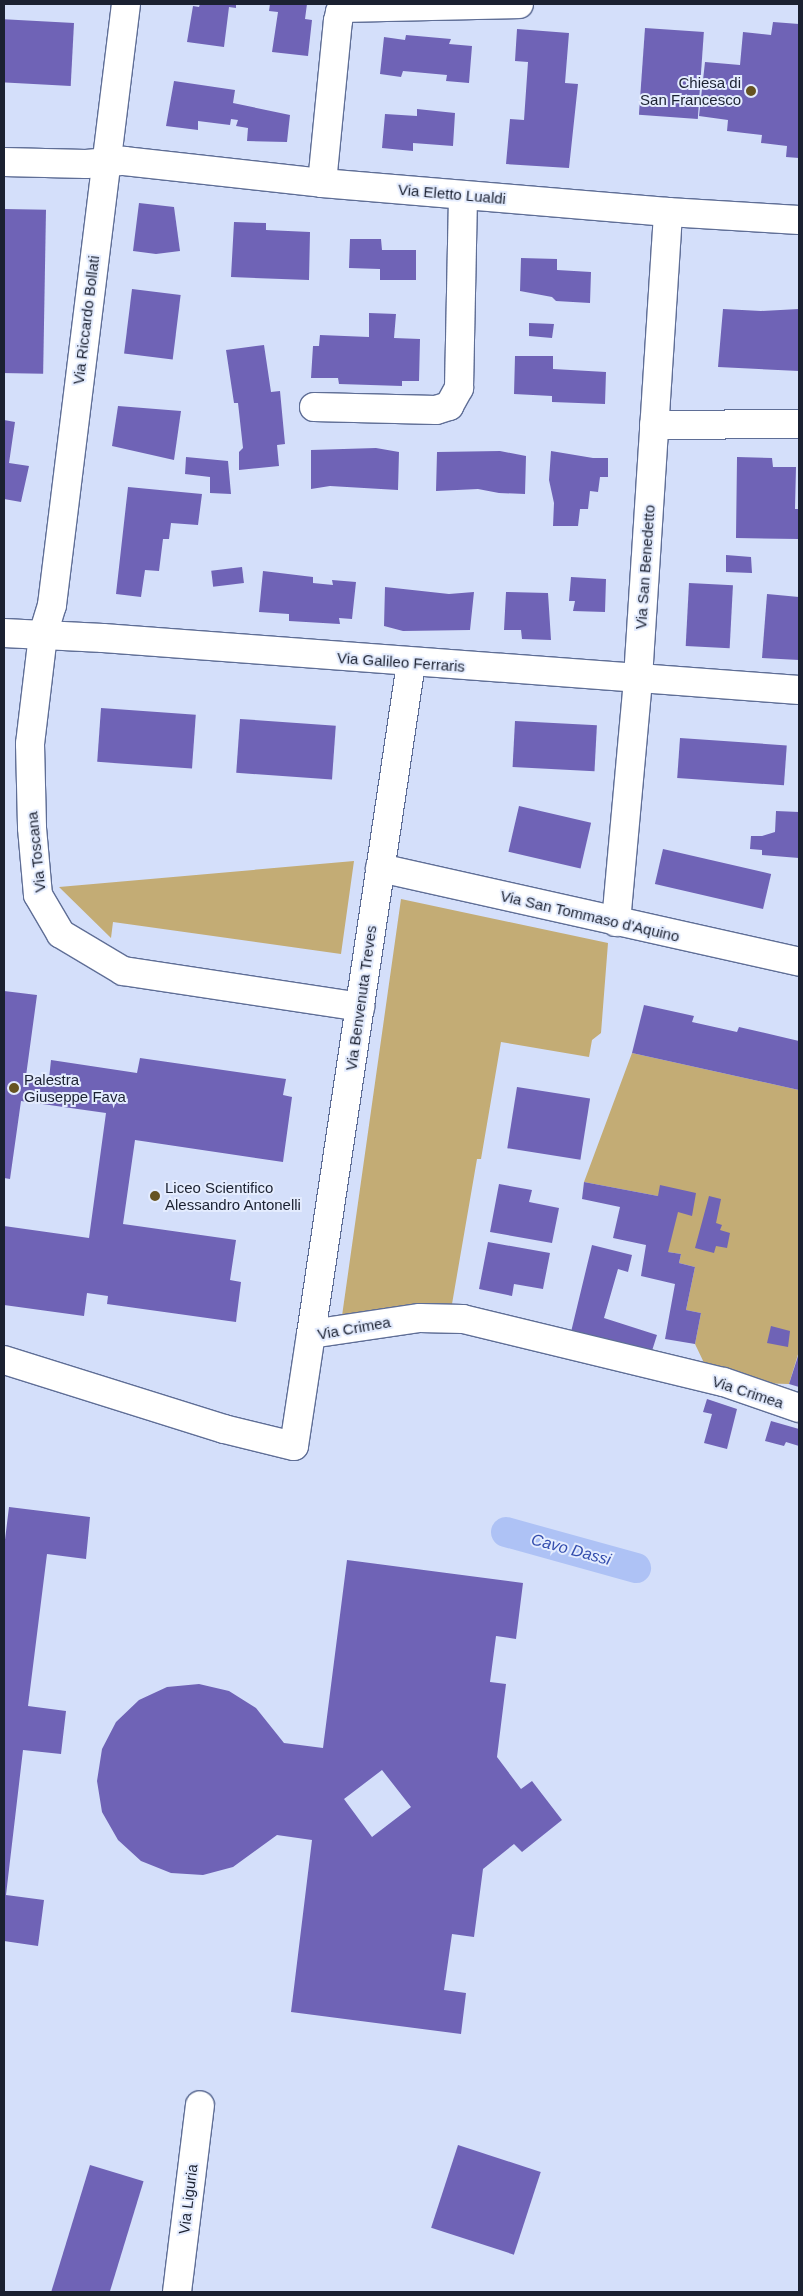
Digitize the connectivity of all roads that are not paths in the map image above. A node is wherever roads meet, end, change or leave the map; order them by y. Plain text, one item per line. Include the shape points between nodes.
1 (126, 4) edge
2 (519, 4) edge
3 (4, 162) edge
4 (105, 163) junction
5 (322, 183) junction
6 (463, 195) junction
7 (668, 212) junction
8 (799, 220) edge
9 (314, 406) dead end
10 (799, 424) edge
11 (654, 425) junction
12 (4, 634) edge
13 (43, 634) junction
14 (411, 663) junction
15 (638, 678) junction
16 (799, 690) edge
17 (380, 868) junction
18 (616, 922) junction
19 (799, 962) edge
20 (360, 1007) junction
21 (311, 1334) junction
22 (4, 1360) edge
23 (799, 1408) edge
24 (200, 2105) dead end
25 (177, 2292) edge

1 - 4 street, Via Riccardo Bollati
2 - 5 street via 344,8 338,20
3 - 4 street, Via Eletto Lualdi
4 - 5 street, Via Eletto Lualdi via 124,161
4 - 13 street, Via Riccardo Bollati via 52,605
5 - 6 street, Via Eletto Lualdi
6 - 7 street, Via Eletto Lualdi
6 - 9 street via 458,388 449,406 436,410
7 - 8 street, Via Eletto Lualdi
7 - 11 street, Via San Benedetto
10 - 11 street
11 - 15 street, Via San Benedetto
12 - 13 street, Via Galileo Ferraris
13 - 14 street, Via Galileo Ferraris
13 - 20 street, Via Toscana via 30,744 32,828 38,895 61,934 123,971
14 - 15 street, Via Galileo Ferraris
14 - 17 street, Via Benvenuta Treves
15 - 16 street, Via Galileo Ferraris
15 - 18 street, Via San Benedetto
17 - 18 street, Via San Tommaso d'Aquino
17 - 20 street, Via Benvenuta Treves
18 - 19 street, Via San Tommaso d'Aquino
20 - 21 street, Via Benvenuta Treves
21 - 22 street, Via Crimea via 294,1446 224,1429
21 - 23 street, Via Crimea via 420,1318 463,1319 724,1382
24 - 25 street, Via Liguria

